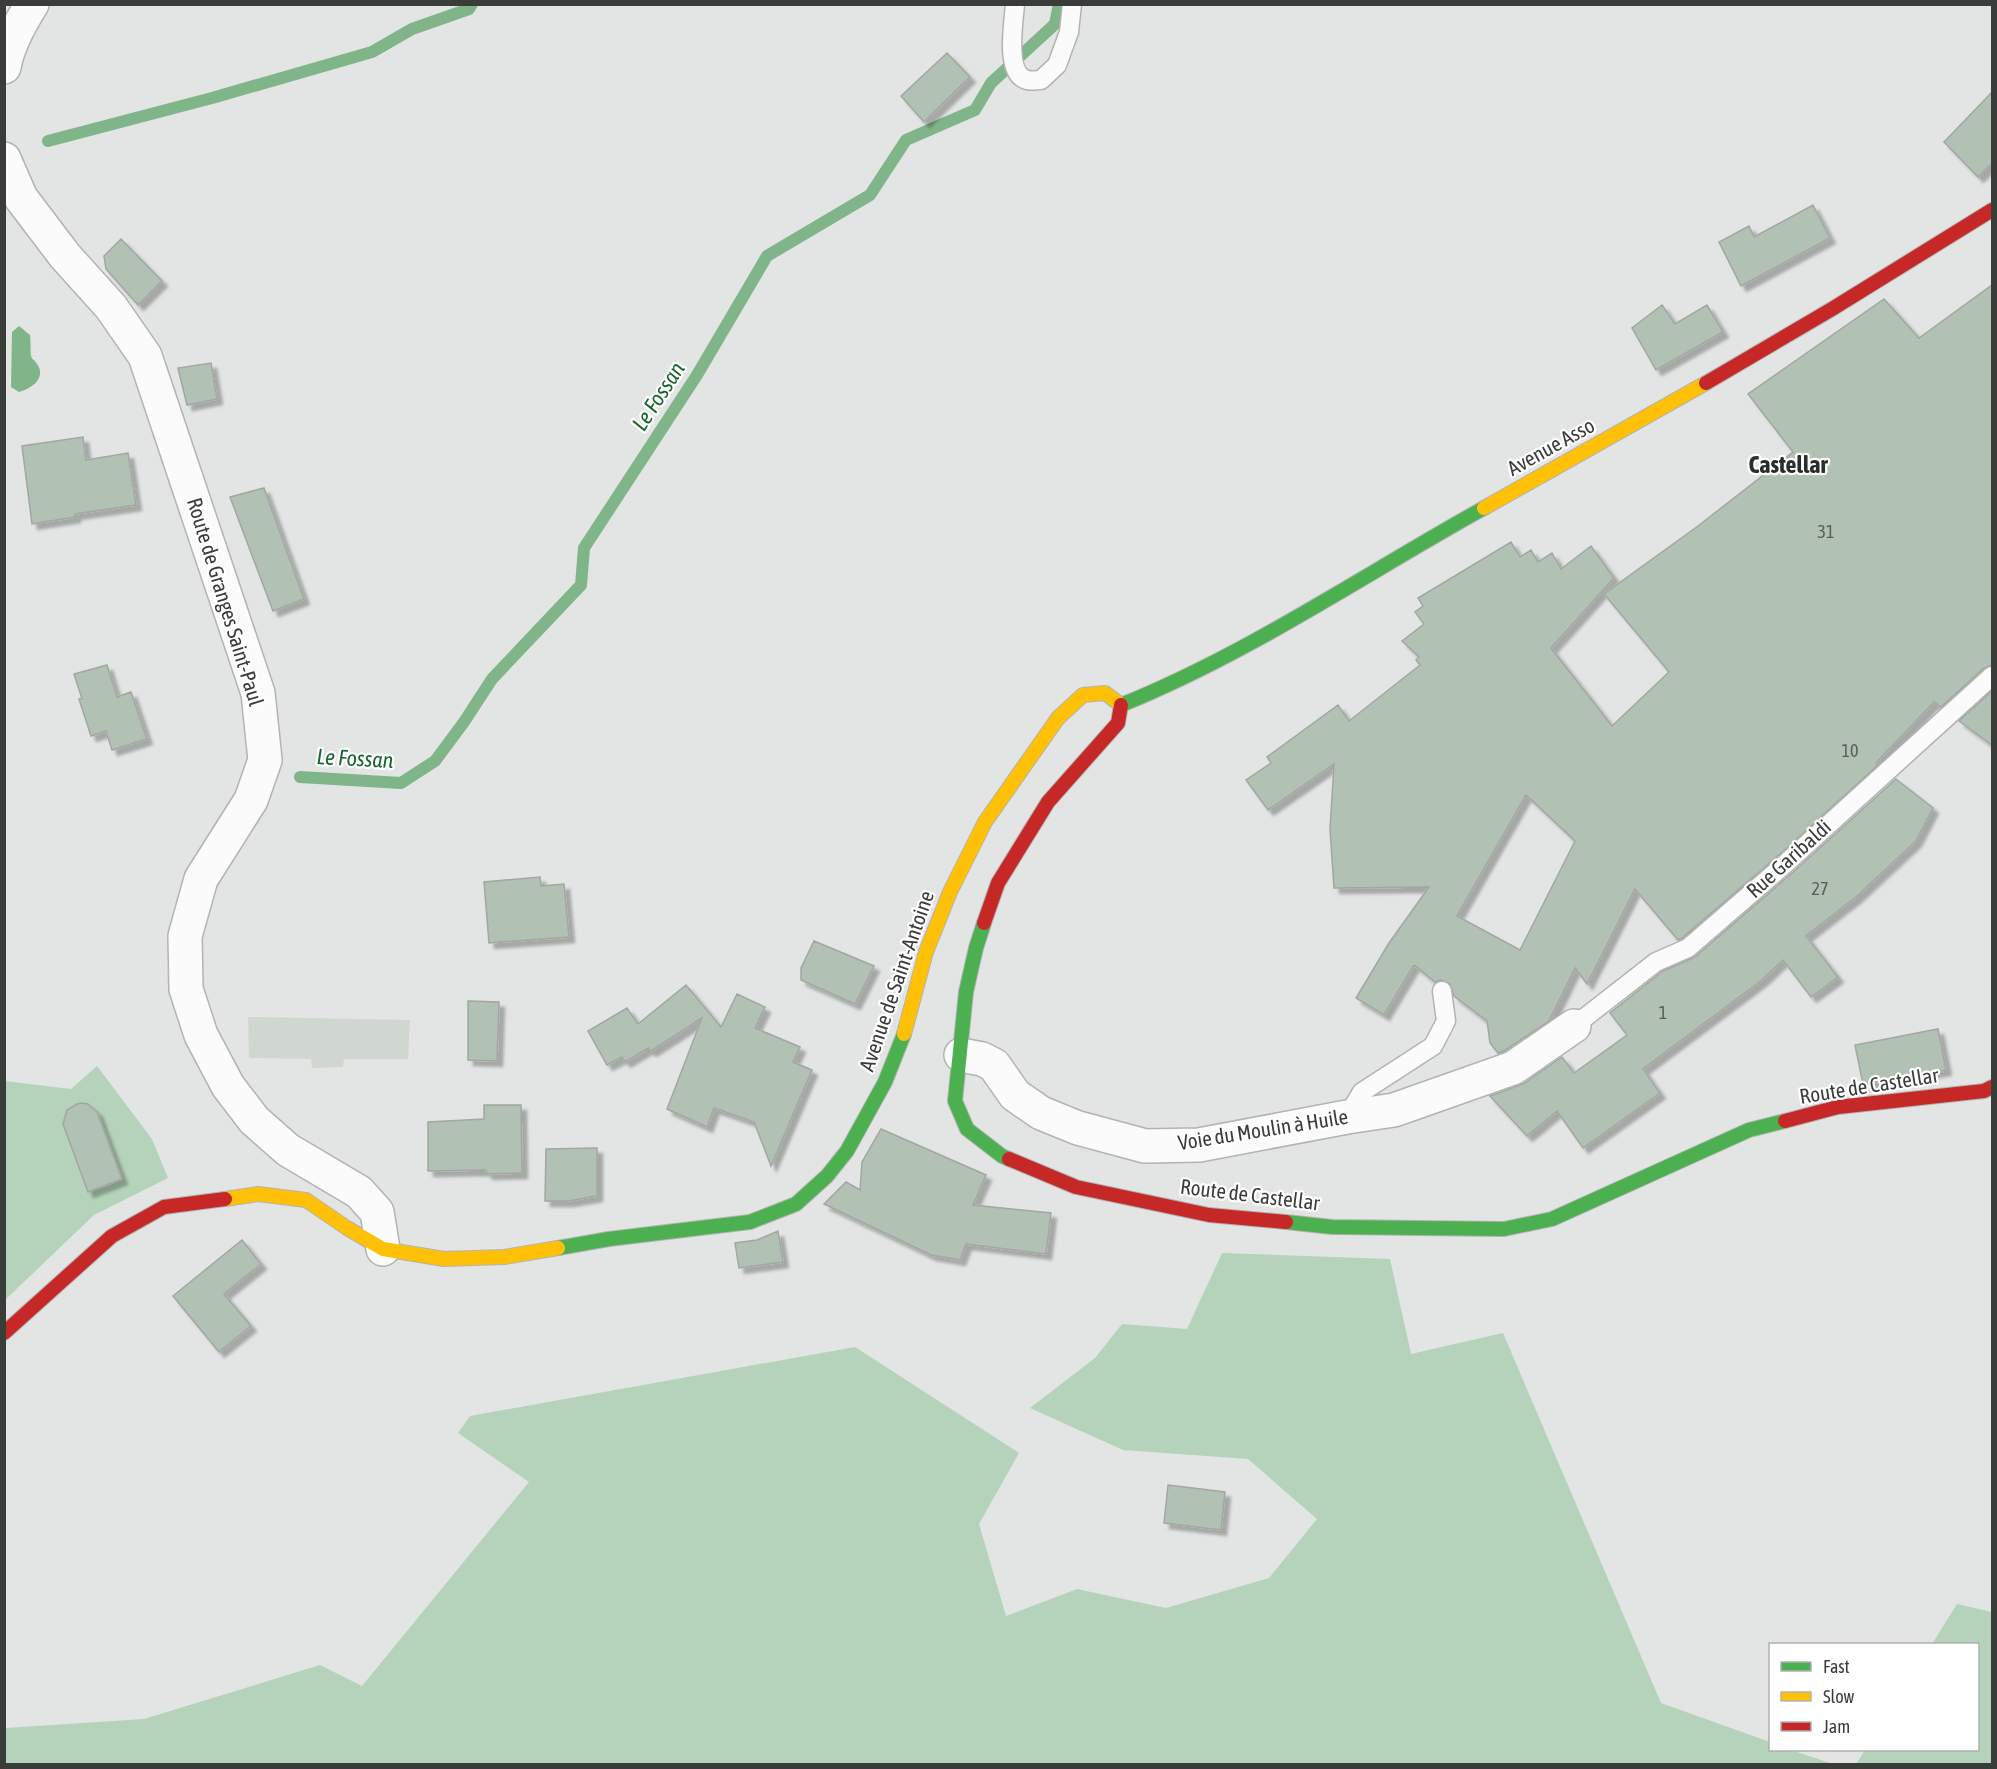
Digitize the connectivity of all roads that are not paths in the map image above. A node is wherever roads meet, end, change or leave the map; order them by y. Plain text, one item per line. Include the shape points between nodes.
1 (32, 4) edge
2 (1015, 4) edge
3 (1072, 4) edge
4 (4, 67) edge
5 (4, 159) edge
6 (1992, 210) edge
7 (1992, 676) edge
8 (1121, 705) junction
9 (1442, 991) dead end
10 (1574, 1026) joint
11 (961, 1055) junction
12 (1992, 1087) edge
13 (1347, 1117) junction
14 (384, 1249) junction
15 (4, 1333) edge

1 - 4 street
2 - 3 lane via 1011,53 1020,76 1041,80 1057,65 1069,32
5 - 14 street, Route de Granges Saint-Paul via 21,198 64,256 111,307 145,356 258,693 265,760 251,800 201,879 185,936 186,989 201,1035 228,1086 254,1120 288,1150 359,1192 377,1212
6 - 8 street, Avenue Asso via 1671,404 1290,620 1163,688
7 - 10 lane, Rue Garibaldi via 1688,948 1656,962
8 - 11 street, Route de Castellar via 1118,723 1048,802 998,883 966,992
8 - 14 street, Avenue de Saint-Antoine via 1105,693 1083,695 1058,718 985,822 926,952 907,1025 885,1082 847,1151 796,1204 750,1221 504,1257 444,1259
9 - 13 lane via 1446,1021 1433,1046 1362,1092
10 - 13 street, Voie du Moulin à Huile via 1513,1068 1394,1110
11 - 12 street, Route de Castellar via 955,1101 967,1129 1002,1156 1076,1187 1209,1215 1332,1227 1504,1229 1552,1219 1749,1130 1838,1107
11 - 13 street, Voie du Moulin à Huile via 994,1065 1016,1095 1041,1113 1078,1128 1145,1146 1199,1145
14 - 15 street via 306,1200 258,1194 164,1207 112,1236

